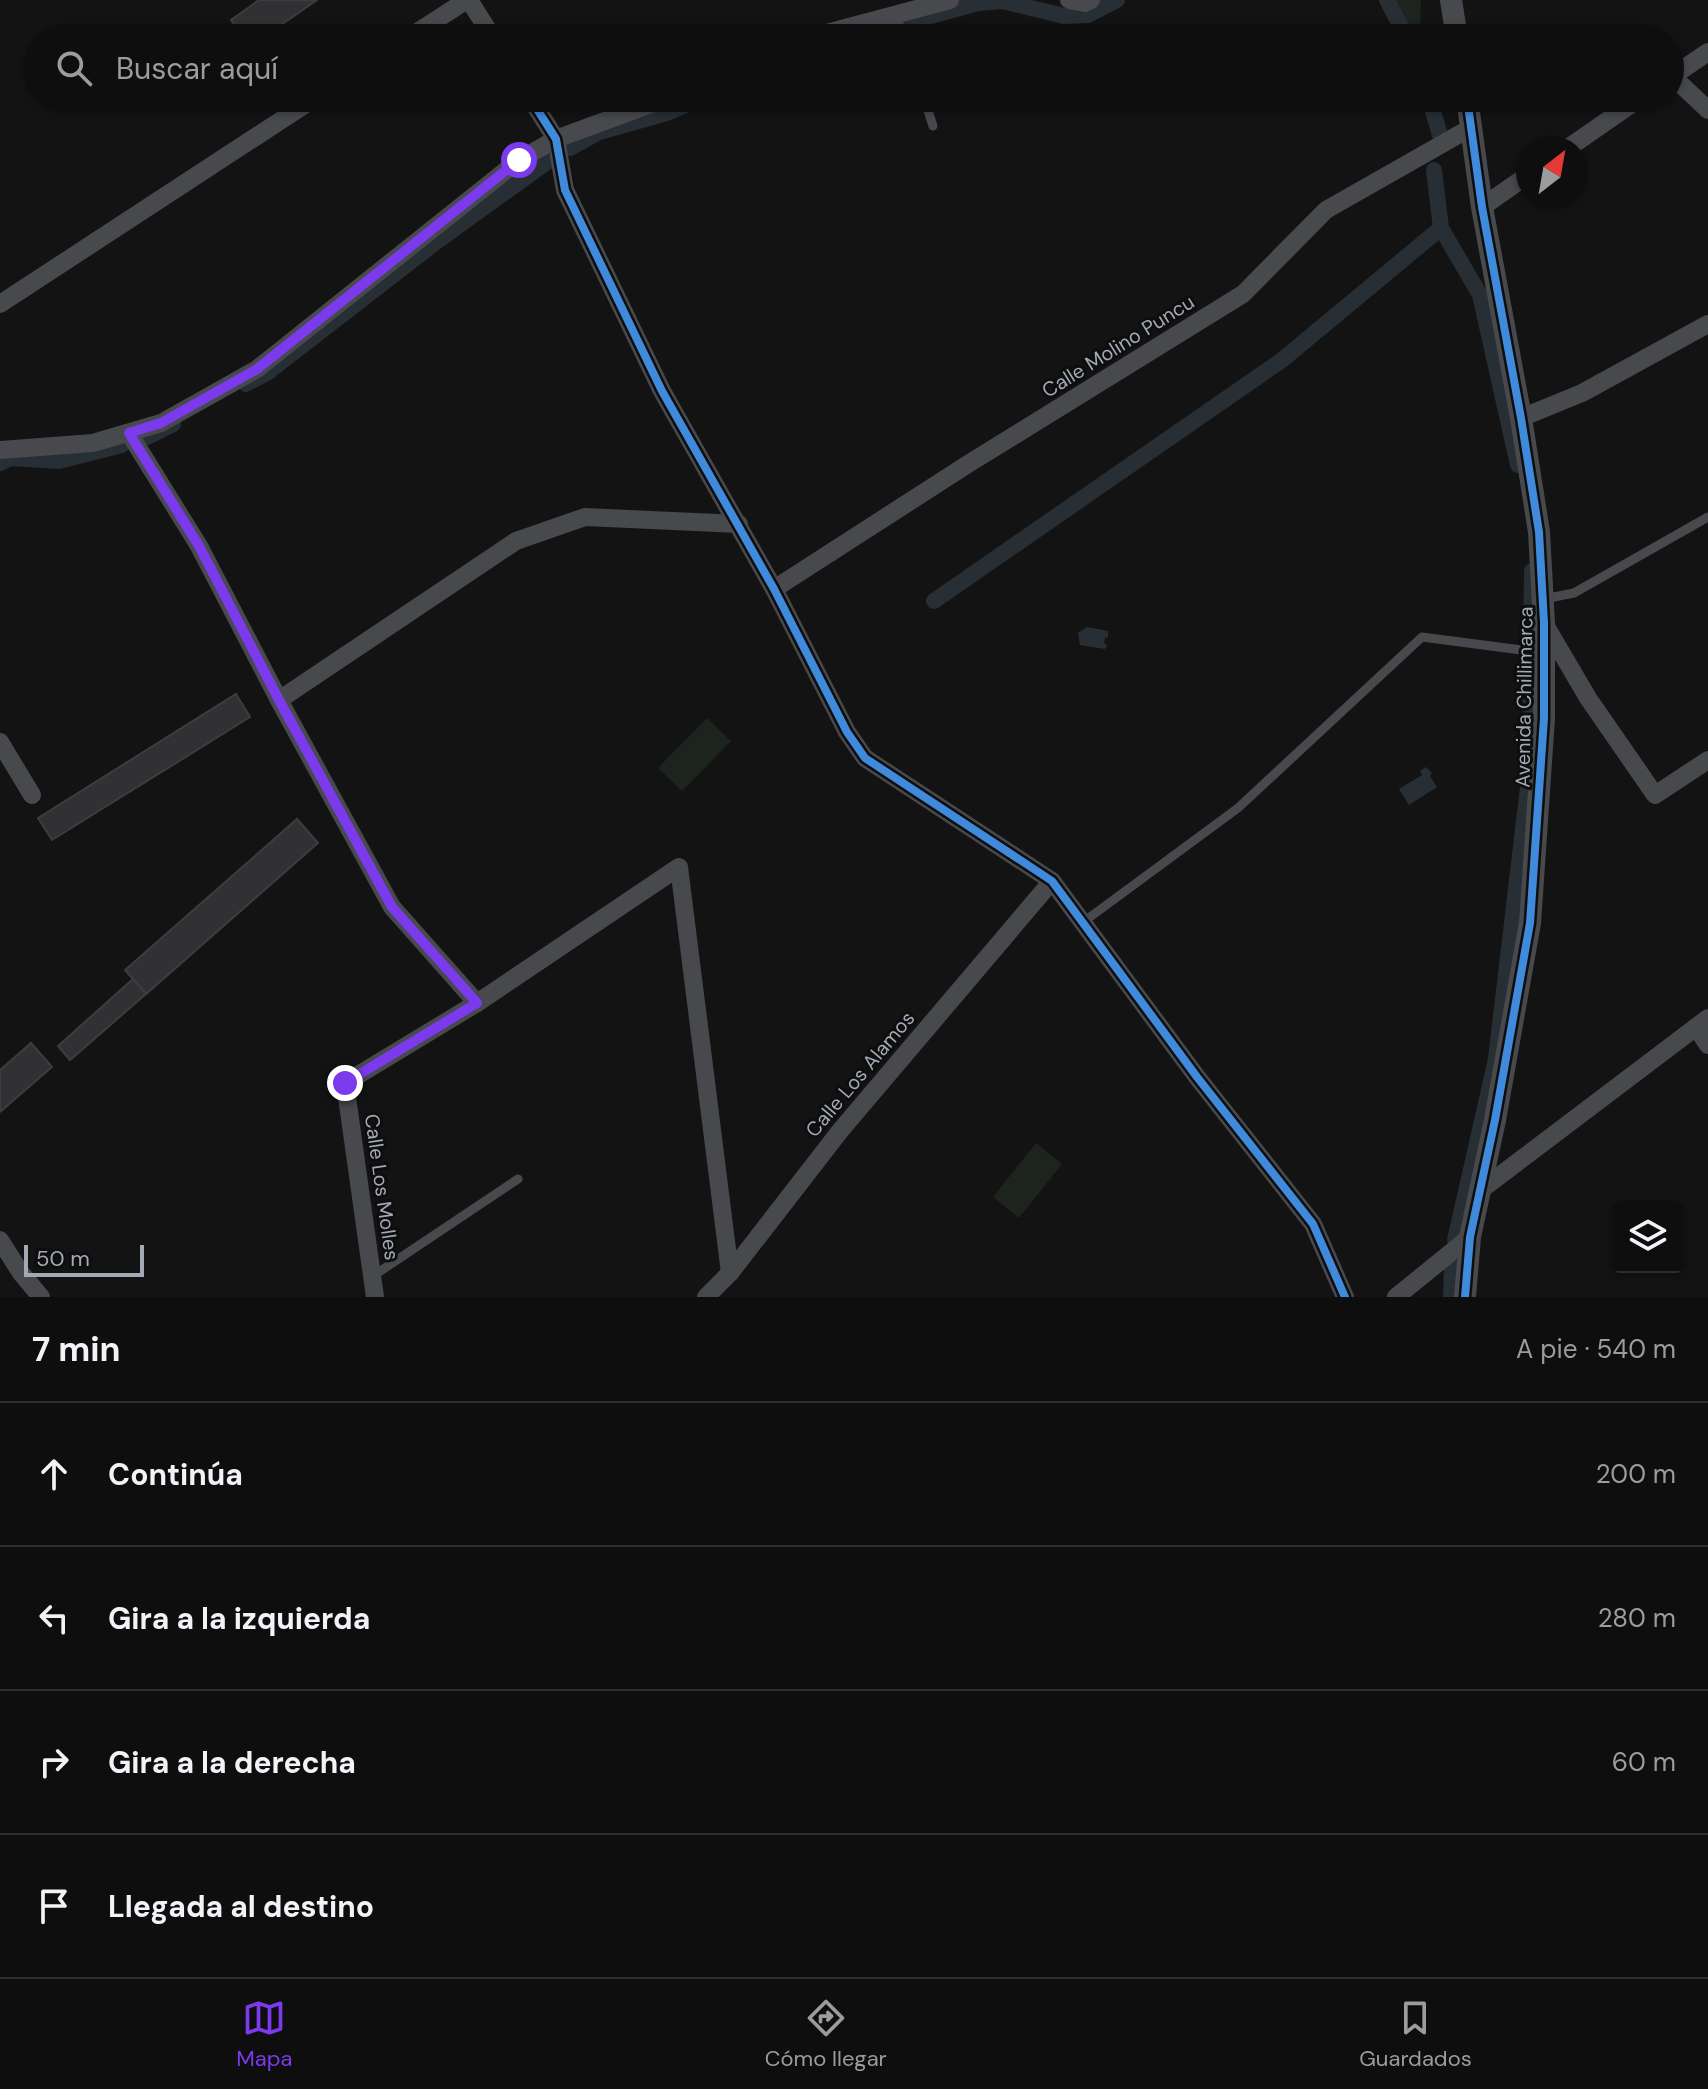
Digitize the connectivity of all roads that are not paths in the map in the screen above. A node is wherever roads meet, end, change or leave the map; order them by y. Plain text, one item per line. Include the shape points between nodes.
1 (468, 0) edge
2 (950, 0) edge
3 (1069, 0) edge
4 (1091, 0) edge
5 (1451, 0) edge
6 (896, 14) junction
7 (430, 24) edge
8 (484, 24) edge
9 (859, 24) edge
10 (899, 24) edge
11 (1455, 24) edge
12 (1708, 52) edge
13 (1684, 68) edge
14 (1684, 89) edge
15 (1708, 110) edge
16 (294, 112) edge
17 (539, 112) edge
18 (629, 112) edge
19 (928, 112) edge
20 (1469, 112) edge
21 (1620, 112) edge
22 (933, 126) dead end
23 (1472, 127) junction
24 (1585, 136) edge
25 (556, 139) junction
26 (1516, 183) edge
27 (1482, 207) junction
28 (0, 304) edge
29 (1708, 324) edge
30 (1521, 418) junction
31 (129, 433) junction
32 (0, 450) edge
33 (1708, 517) edge
34 (739, 524) junction
35 (774, 589) junction
36 (1541, 600) junction
37 (1544, 623) junction
38 (1544, 653) junction
39 (279, 700) junction
40 (0, 742) edge
41 (1708, 760) edge
42 (32, 795) dead end
43 (1052, 881) junction
44 (1082, 923) junction
45 (477, 1003) junction
46 (1702, 1022) edge
47 (1708, 1045) edge
48 (518, 1179) dead end
49 (1478, 1192) junction
50 (1470, 1237) junction
51 (0, 1240) edge
52 (730, 1273) junction
53 (373, 1276) junction
54 (41, 1297) edge
55 (375, 1297) edge
56 (706, 1297) edge
57 (1345, 1297) edge
58 (1396, 1297) edge
59 (1465, 1297) edge

1 - 7 street
1 - 8 street
2 - 6 street
3 - 4 street
5 - 11 street
6 - 9 street
6 - 10 lane
12 - 13 street
14 - 15 street
16 - 28 street
17 - 25 street
18 - 25 street
19 - 22 lane
20 - 23 street, Avenida Chillimarca
21 - 24 street
23 - 27 street, Avenida Chillimarca
23 - 35 street, Calle Molino Puncu via 1326,210 1243,294
25 - 31 street via 519,160 257,369 161,423
25 - 34 street via 565,190 662,391
26 - 27 street
27 - 30 street, Avenida Chillimarca
29 - 30 street via 1582,393
30 - 36 street, Avenida Chillimarca via 1539,532
31 - 32 street via 93,443
31 - 39 street via 199,546
33 - 36 lane via 1574,593
34 - 35 street
34 - 39 street via 585,517 516,541
35 - 43 street via 865,758
36 - 37 street, Avenida Chillimarca
37 - 38 street, Avenida Chillimarca
37 - 41 street via 1655,795
38 - 44 lane via 1422,637 1238,808
38 - 49 street, Avenida Chillimarca via 1530,923
39 - 45 street via 392,907
40 - 42 street
43 - 44 street
43 - 52 street, Calle Los Alamos via 840,1131
44 - 57 street via 1313,1224
45 - 52 street via 679,867
45 - 53 street, Calle Los Molles via 345,1083
46 - 47 street
46 - 49 street
48 - 53 lane
49 - 50 street, Avenida Chillimarca
50 - 58 street
50 - 59 street, Avenida Chillimarca
51 - 54 street
52 - 56 street, Calle Los Alamos
53 - 55 street, Calle Los Molles

